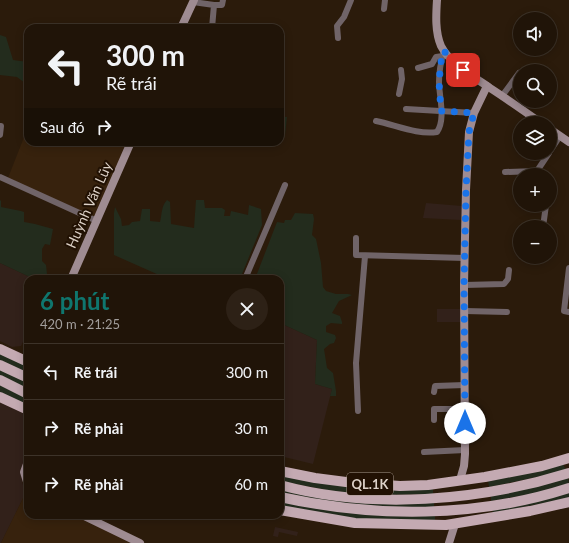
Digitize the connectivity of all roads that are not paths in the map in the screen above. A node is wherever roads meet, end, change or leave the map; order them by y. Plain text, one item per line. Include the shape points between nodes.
1 (223, 0) edge
2 (351, 0) edge
3 (385, 0) edge
4 (437, 0) edge
5 (193, 1) edge
6 (214, 5) junction
7 (384, 9) dead end
8 (183, 24) edge
9 (212, 24) edge
10 (338, 38) dead end
11 (444, 53) junction
12 (418, 68) dead end
13 (400, 70) dead end
14 (513, 81) edge
15 (487, 86) junction
16 (399, 94) dead end
17 (502, 96) junction
18 (406, 109) dead end
19 (441, 111) junction
20 (474, 113) junction
21 (531, 116) edge
22 (376, 121) dead end
23 (1, 126) edge
24 (557, 134) edge
25 (0, 135) edge
26 (560, 136) junction
27 (557, 140) edge
28 (569, 142) edge
29 (129, 146) edge
30 (505, 172) dead end
31 (513, 172) edge
32 (0, 177) edge
33 (285, 185) dead end
34 (97, 221) junction
35 (356, 238) dead end
36 (365, 256) junction
37 (465, 258) junction
38 (569, 268) edge
39 (508, 270) dead end
40 (73, 275) edge
41 (247, 275) edge
42 (464, 285) junction
43 (465, 312) junction
44 (507, 312) dead end
45 (569, 312) edge
46 (0, 348) edge
47 (24, 360) edge
48 (0, 365) edge
49 (24, 375) edge
50 (0, 380) edge
51 (465, 385) junction
52 (24, 392) edge
53 (434, 392) dead end
54 (0, 397) edge
55 (24, 408) edge
56 (465, 409) junction
57 (358, 411) dead end
58 (434, 420) dead end
59 (465, 450) junction
60 (424, 452) dead end
61 (569, 458) edge
62 (284, 472) edge
63 (569, 473) edge
64 (460, 480) junction
65 (284, 486) edge
66 (569, 488) edge
67 (459, 496) junction
68 (284, 498) edge
69 (569, 502) edge
70 (458, 510) junction
71 (284, 511) edge
72 (90, 519) edge
73 (455, 524) junction
74 (140, 543) edge
75 (449, 543) edge

1 - 6 street via 222,5
2 - 10 street via 337,26
3 - 7 street
4 - 11 street via 437,27
5 - 6 street
5 - 8 street
6 - 9 street
11 - 12 street via 436,57 432,64
11 - 15 street
11 - 19 street via 439,82
13 - 16 street via 402,79
14 - 17 street
15 - 17 street
15 - 20 street
17 - 21 street
18 - 19 street
19 - 20 street
19 - 22 street via 440,126 436,132 418,131
20 - 37 street via 469,132
23 - 25 street
24 - 26 street
26 - 27 street
26 - 28 street
29 - 34 street, Huỳnh Văn Lũy
30 - 31 street
32 - 34 street
33 - 41 street
34 - 40 street, Huỳnh Văn Lũy
35 - 36 street via 356,255
36 - 37 street
36 - 57 street via 356,363
37 - 42 street
38 - 45 street via 564,311
39 - 42 street via 508,279 502,285
42 - 43 street
43 - 44 street
43 - 51 street
46 - 47 main road
48 - 49 main road
50 - 52 main road
51 - 53 street via 435,386
51 - 56 street
54 - 55 main road
56 - 58 street via 434,409
56 - 59 street
59 - 60 street
59 - 64 street
61 - 64 main road, QL.1K via 542,466
62 - 64 main road, QL.1K via 346,482 400,486
63 - 67 main road, QL.1K via 531,484
64 - 67 main road
65 - 67 main road, QL.1K via 331,495 377,499
66 - 70 main road, QL.1K via 517,502
67 - 70 main road
68 - 70 main road, QL.1K via 347,509 400,512
69 - 73 main road
70 - 73 main road
71 - 73 main road via 355,523
72 - 74 street
73 - 75 street

